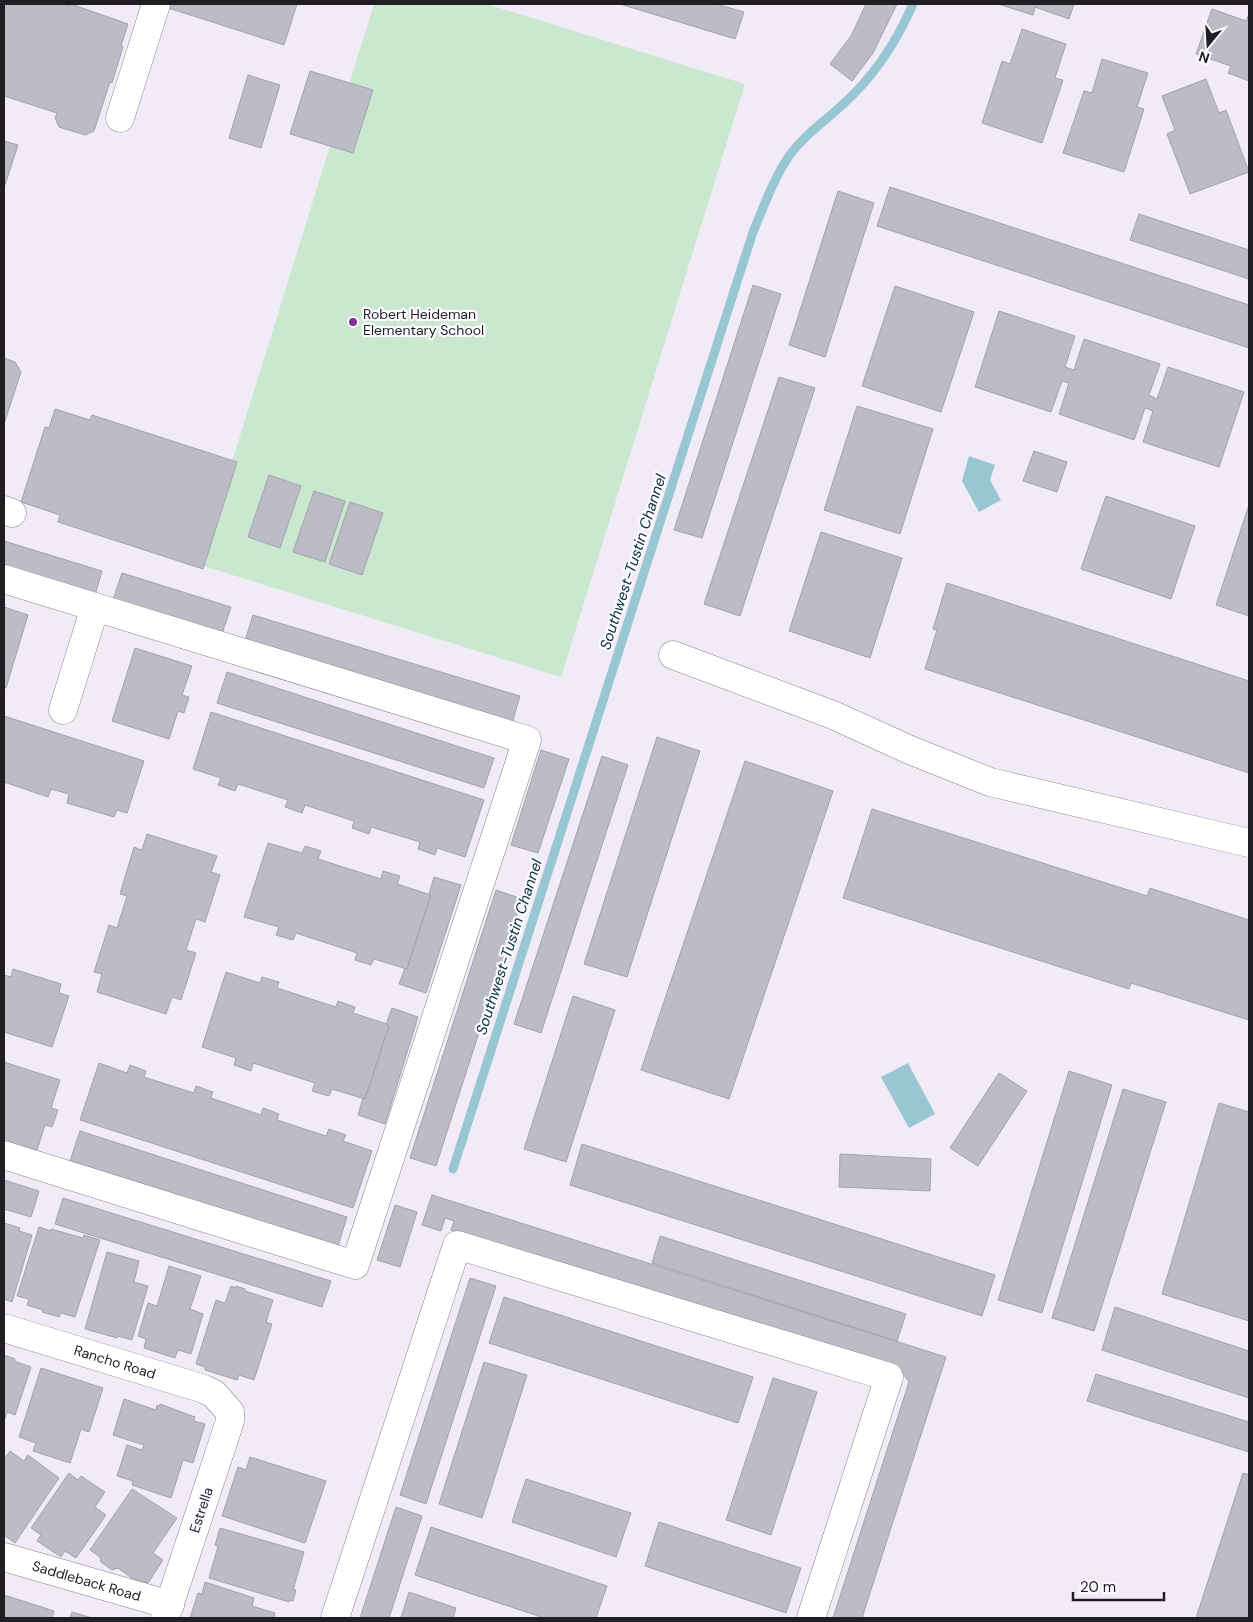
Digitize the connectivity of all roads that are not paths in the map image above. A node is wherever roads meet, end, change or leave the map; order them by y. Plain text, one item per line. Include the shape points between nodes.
1 (156, 4) edge
2 (120, 118) dead end
3 (4, 579) edge
4 (95, 607) junction
5 (674, 655) dead end
6 (63, 710) dead end
7 (1249, 844) edge
8 (4, 1155) edge
9 (4, 1328) edge
10 (223, 1403) joint
11 (4, 1557) edge
12 (168, 1612) edge
13 (335, 1618) edge
14 (811, 1618) edge

1 - 2 street
3 - 4 street
4 - 6 street
4 - 8 street via 527,740 355,1265
5 - 7 street via 833,715 990,782
9 - 10 street, Rancho Road via 204,1389
10 - 12 street, Estrella via 230,1412 230,1421
11 - 12 street, Saddleback Road
13 - 14 street via 457,1245 889,1377

